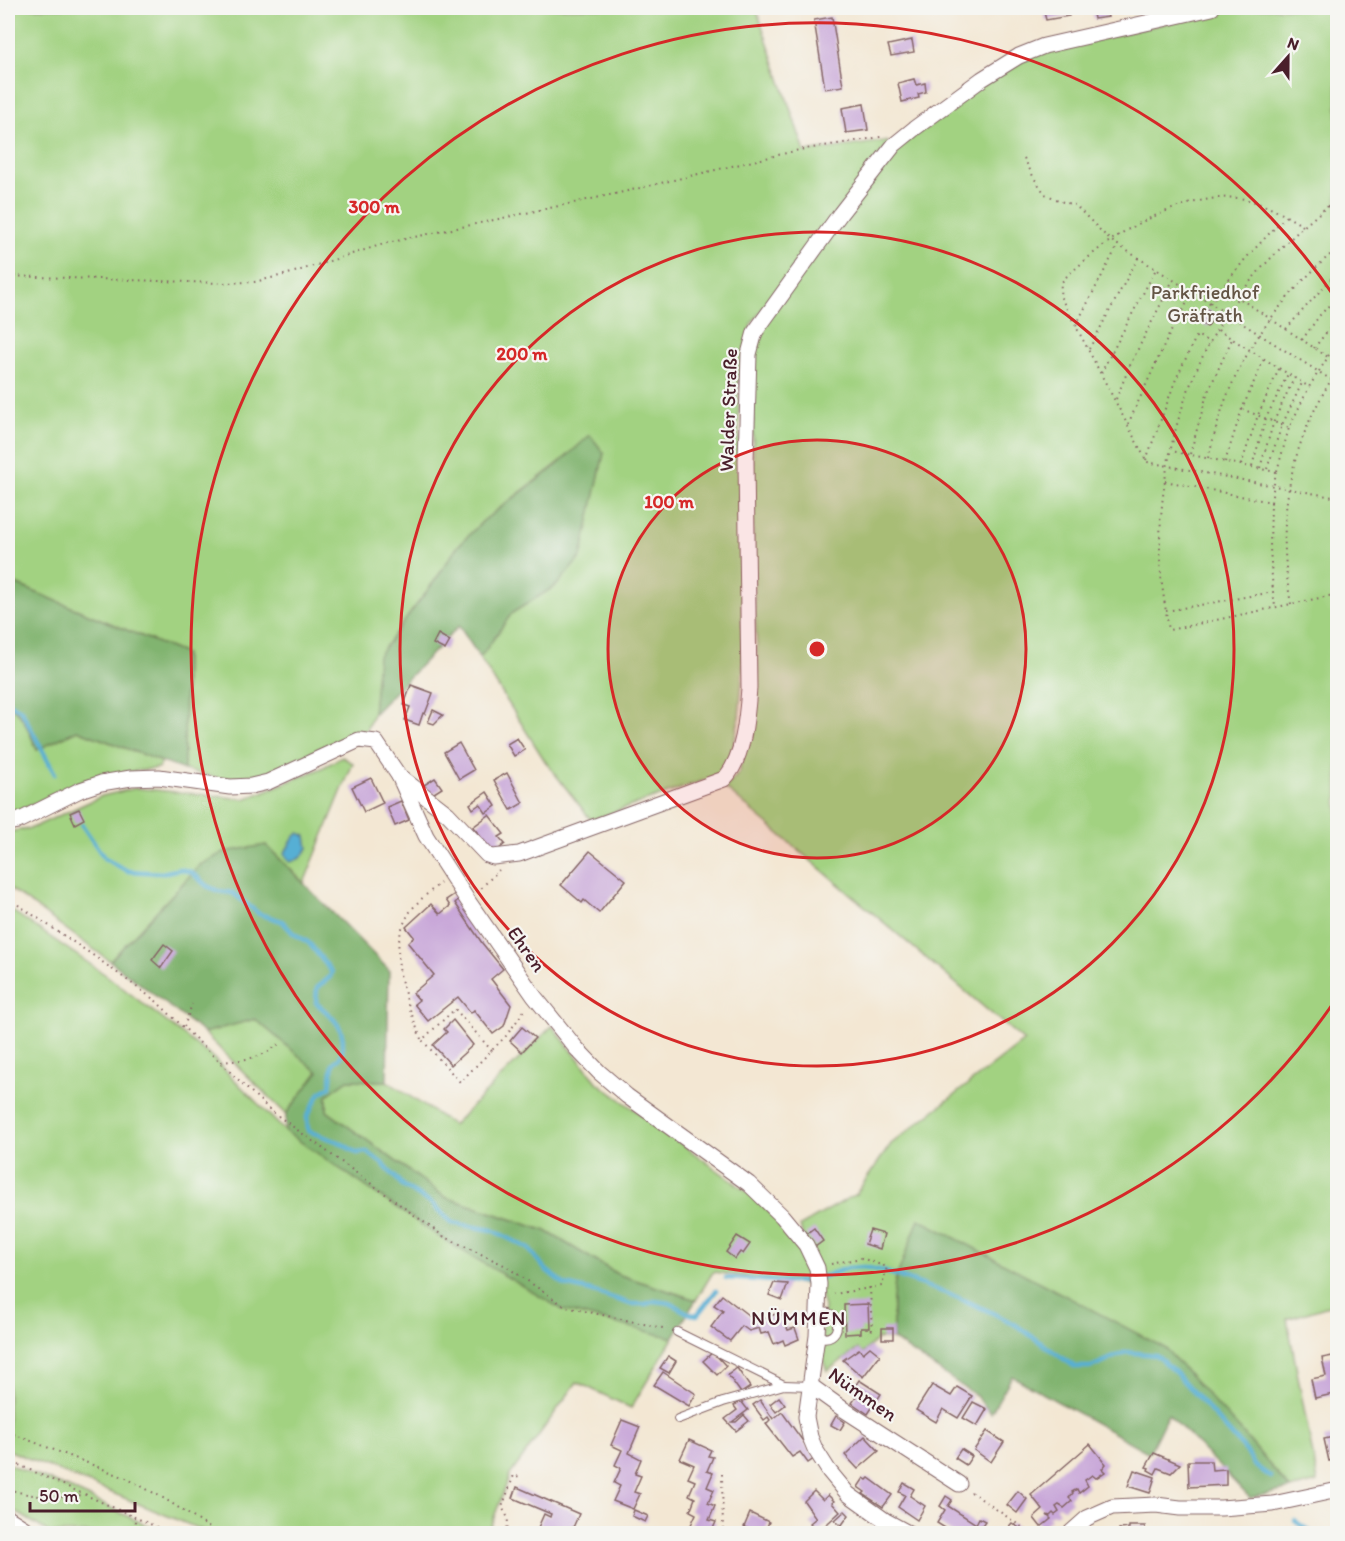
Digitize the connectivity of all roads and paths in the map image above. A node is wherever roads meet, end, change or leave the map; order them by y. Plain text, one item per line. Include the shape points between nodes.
1 (1212, 8) edge
2 (902, 138) junction
3 (1024, 158) dead end
4 (1338, 198) edge
5 (1327, 206) junction
6 (1286, 216) junction
7 (1338, 221) edge
8 (1303, 226) junction
9 (1110, 240) junction
10 (1118, 245) junction
11 (1338, 248) edge
12 (1138, 258) junction
13 (1156, 269) junction
14 (1338, 271) edge
15 (8, 276) edge
16 (1173, 280) junction
17 (1193, 292) junction
18 (1338, 296) edge
19 (1239, 298) junction
20 (1210, 303) junction
21 (1227, 314) junction
22 (1338, 318) edge
23 (1270, 319) junction
24 (1076, 325) junction
25 (1286, 329) junction
26 (1218, 330) junction
27 (1260, 335) junction
28 (1232, 339) junction
29 (1302, 340) junction
30 (1210, 343) junction
31 (1338, 345) edge
32 (1314, 348) junction
33 (1089, 349) junction
34 (1250, 350) junction
35 (1328, 357) junction
36 (1264, 359) junction
37 (1279, 369) junction
38 (1338, 369) edge
39 (1318, 372) junction
40 (1101, 373) junction
41 (1288, 374) junction
42 (1294, 378) junction
43 (1331, 380) junction
44 (1302, 383) junction
45 (1338, 384) edge
46 (1309, 387) junction
47 (1115, 401) junction
48 (1242, 409) junction
49 (1258, 415) junction
50 (1266, 418) junction
51 (1274, 421) junction
52 (1282, 424) junction
53 (1128, 425) junction
54 (1290, 428) junction
55 (1172, 451) junction
56 (1190, 454) junction
57 (1208, 458) junction
58 (1146, 460) junction
59 (1225, 462) junction
60 (1242, 465) junction
61 (1168, 466) junction
62 (1252, 467) junction
63 (1260, 469) junction
64 (1267, 470) junction
65 (1276, 472) junction
66 (1165, 481) junction
67 (1274, 485) junction
68 (1289, 488) junction
69 (1338, 498) edge
70 (1271, 502) junction
71 (1273, 592) junction
72 (1338, 594) edge
73 (1291, 604) junction
74 (1275, 607) junction
75 (1166, 611) junction
76 (399, 776) junction
77 (8, 824) edge
78 (510, 856) junction
79 (451, 873) junction
80 (8, 898) edge
81 (468, 901) junction
82 (534, 996) junction
83 (192, 1004) dead end
84 (184, 1027) junction
85 (422, 1040) junction
86 (280, 1043) dead end
87 (492, 1051) junction
88 (221, 1062) junction
89 (818, 1280) junction
90 (870, 1287) junction
91 (677, 1332) joint
92 (873, 1334) dead end
93 (784, 1385) junction
94 (811, 1386) junction
95 (678, 1419) dead end
96 (8, 1432) edge
97 (8, 1460) edge
98 (12, 1462) junction
99 (722, 1474) dead end
100 (522, 1478) dead end
101 (959, 1484) joint
102 (8, 1489) edge
103 (12, 1491) junction
104 (1338, 1491) edge
105 (87, 1494) junction
106 (136, 1517) junction
107 (8, 1518) edge
108 (33, 1533) edge
109 (132, 1533) edge
110 (172, 1533) edge
111 (219, 1533) edge
112 (507, 1533) edge
113 (723, 1533) edge
114 (910, 1533) edge
115 (1032, 1533) edge
116 (1069, 1533) edge

1 - 2 street, Walder Straße via 1044,46 982,79
2 - 15 path via 885,136 799,150 387,243 254,282
2 - 78 street, Walder Straße via 840,214 762,320 751,343 746,461 749,688 735,766 716,783
3 - 9 path via 1045,194 1075,205
4 - 5 path
5 - 7 path
5 - 8 path
6 - 8 path
6 - 9 path via 1242,199 1207,200 1180,206
6 - 20 path
8 - 19 path
9 - 10 path
9 - 24 path via 1061,283 1060,296
10 - 12 path
10 - 24 path
11 - 23 path via 1290,293
12 - 13 path
12 - 33 path
13 - 16 path
13 - 40 path
14 - 25 path
16 - 17 path
16 - 47 path
17 - 20 path
17 - 53 path
18 - 29 path
19 - 21 path
19 - 23 path
20 - 21 path
21 - 26 path
21 - 27 path
22 - 32 path
23 - 25 path
23 - 27 path
24 - 33 path
25 - 29 path
26 - 28 path
26 - 30 path
27 - 34 path
27 - 39 path
28 - 34 path
28 - 56 path via 1207,394
29 - 32 path
30 - 55 path via 1182,408
30 - 58 path via 1197,335
31 - 35 path
32 - 35 path
33 - 40 path
34 - 36 path
34 - 57 path via 1225,401
35 - 39 path
36 - 37 path
36 - 48 path
37 - 41 path
37 - 49 path
38 - 43 path
39 - 43 path
39 - 46 path
40 - 47 path
41 - 42 path
41 - 50 path
42 - 44 path
42 - 51 path
43 - 45 path
43 - 68 path via 1307,426
44 - 46 path
44 - 52 path
46 - 54 path
47 - 53 path
48 - 49 path
48 - 59 path
49 - 50 path
49 - 60 path
50 - 51 path
50 - 62 path
51 - 52 path
51 - 63 path
52 - 54 path
52 - 64 path
53 - 58 path
54 - 65 path
55 - 56 path
55 - 61 path
56 - 57 path
57 - 59 path
58 - 61 path
59 - 60 path
60 - 62 path
61 - 66 path
61 - 67 path
62 - 63 path
63 - 64 path
64 - 65 path
65 - 67 path
66 - 70 path
66 - 75 path via 1160,555
67 - 68 path
67 - 70 path
68 - 69 path
68 - 73 path via 1284,552
70 - 71 path
71 - 74 path
71 - 75 path
72 - 73 path
73 - 74 path
74 - 75 path via 1169,630
76 - 77 street via 376,742 359,740 268,782 230,787 159,777 116,780 80,790
76 - 78 street via 448,814 488,855
76 - 79 street, Ehren via 426,836
78 - 81 path
79 - 81 street, Ehren
79 - 85 path via 414,906 399,938 401,981
80 - 84 path via 126,978
81 - 82 street, Ehren
82 - 87 path
82 - 89 street, Ehren via 599,1072 761,1195 798,1233
83 - 84 path
84 - 88 path
85 - 87 path via 460,1082
85 - 87 path via 455,1009
86 - 88 path via 261,1056
88 - 91 path via 270,1110 442,1236 504,1265 566,1307
89 - 90 path
89 - 90 path via 861,1258 887,1267 882,1286
89 - 94 street, Nümmen
90 - 92 path
91 - 93 lane
93 - 94 lane
93 - 95 lane
94 - 101 street, Nümmen
94 - 114 street via 807,1424 815,1449 848,1494
96 - 111 path via 126,1478
97 - 98 path
98 - 103 path
98 - 105 path
99 - 113 path
100 - 112 path via 514,1475 501,1507 508,1518
101 - 115 path
102 - 103 path
103 - 105 path via 32,1496
104 - 116 street via 1273,1504 1221,1508 1112,1507 1087,1518
105 - 106 path
106 - 109 path
106 - 110 path
107 - 108 street

